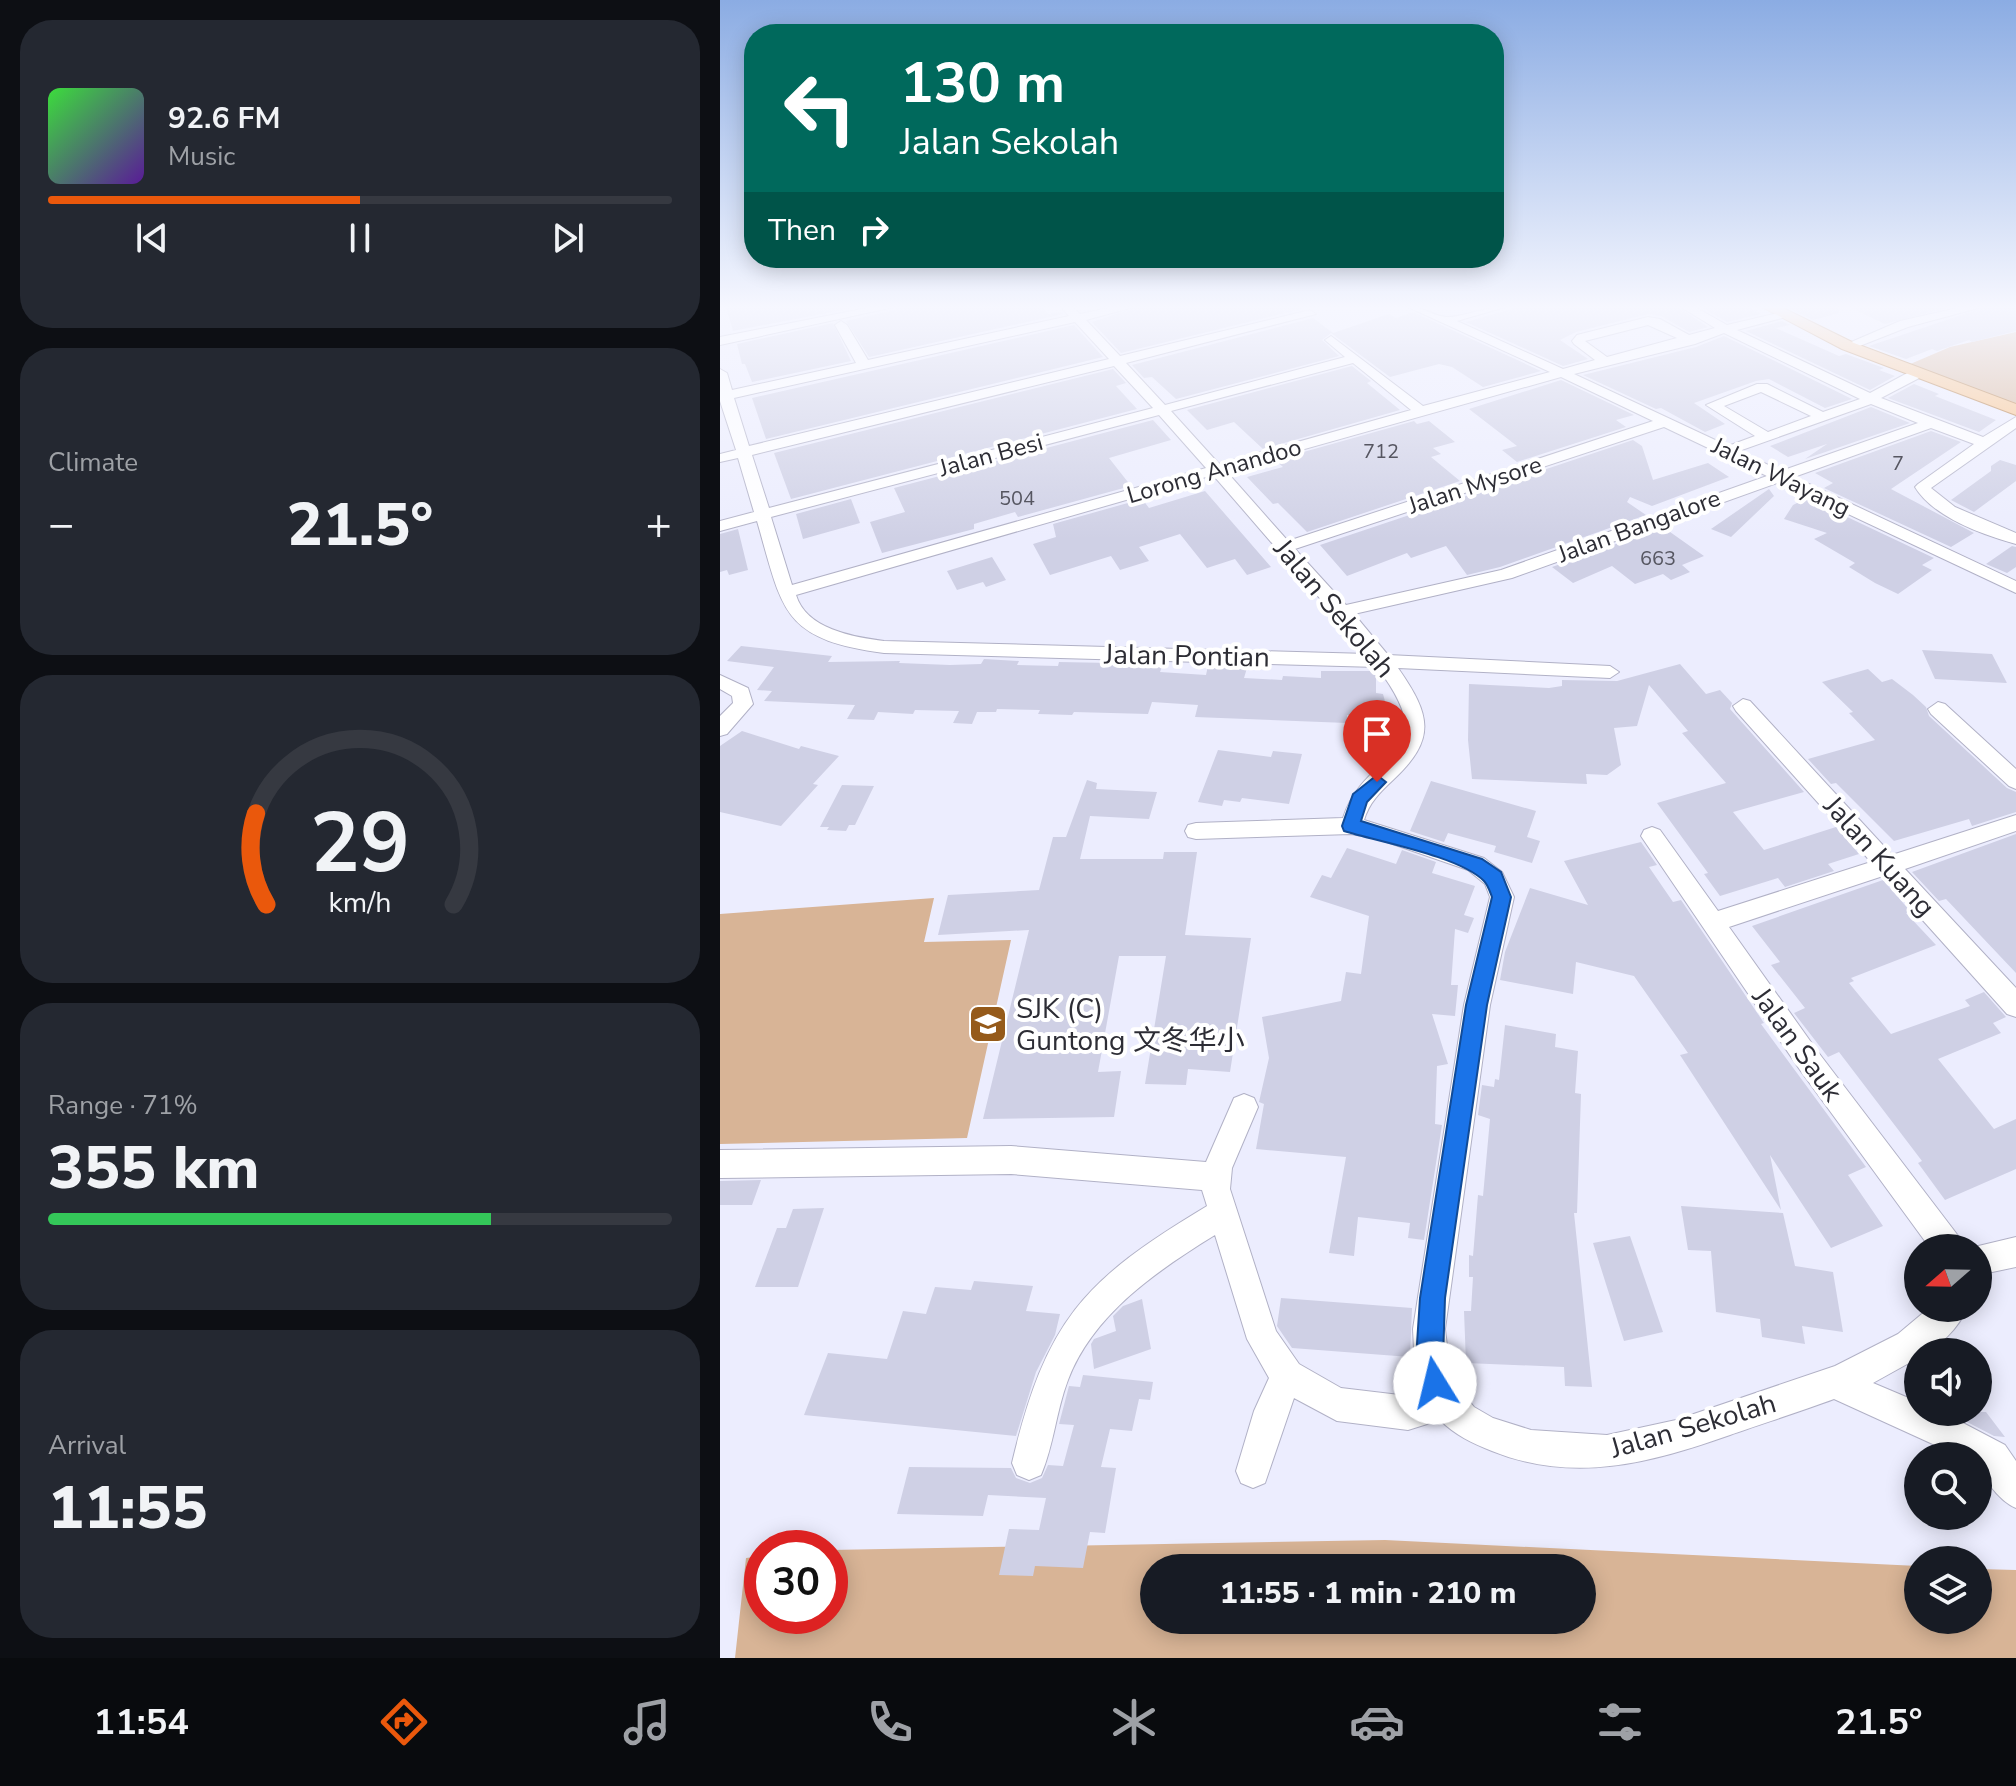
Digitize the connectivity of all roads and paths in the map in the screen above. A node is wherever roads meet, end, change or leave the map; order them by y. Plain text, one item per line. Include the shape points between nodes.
1 (777, 384) edge
2 (1017, 384) edge
3 (1139, 384) edge
4 (1257, 384) edge
5 (1387, 384) edge
6 (1524, 384) edge
7 (1586, 384) edge
8 (1835, 384) edge
9 (1898, 384) edge
10 (1948, 384) edge
11 (724, 396) edge
12 (1870, 400) junction
13 (1162, 409) junction
14 (2016, 410) edge
15 (1421, 411) junction
16 (1823, 417) junction
17 (2016, 421) edge
18 (1665, 422) junction
19 (1931, 423) junction
20 (1767, 437) junction
21 (1985, 443) junction
22 (1727, 451) junction
23 (744, 452) junction
24 (720, 458) edge
25 (1218, 470) junction
26 (1782, 477) junction
27 (762, 516) junction
28 (720, 526) edge
29 (2016, 539) edge
30 (1285, 547) junction
31 (2016, 588) edge
32 (786, 592) junction
33 (1342, 611) junction
34 (1382, 661) junction
35 (1610, 672) dead end
36 (720, 681) edge
37 (1743, 706) dead end
38 (1938, 709) dead end
39 (720, 729) edge
40 (2016, 781) edge
41 (2016, 823) edge
42 (1351, 826) junction
43 (1196, 831) dead end
44 (1652, 836) dead end
45 (1888, 864) junction
46 (1712, 923) junction
47 (2016, 1006) edge
48 (1244, 1107) dead end
49 (720, 1164) edge
50 (1217, 1177) junction
51 (1222, 1214) junction
52 (1938, 1234) edge
53 (2016, 1252) edge
54 (1992, 1257) edge
55 (1939, 1322) edge
56 (1287, 1376) junction
57 (1835, 1383) junction
58 (1445, 1402) junction
59 (1029, 1463) dead end
60 (1253, 1471) dead end
61 (2016, 1491) edge

1 - 11 street
2 - 23 street
3 - 13 street, Jalan Sekolah
4 - 13 street, Jalan Besi
5 - 15 street
6 - 15 street, Lorong Anandoo
7 - 18 street, Jalan Wayang
8 - 12 street
9 - 12 street
10 - 14 main road
11 - 23 street, Jalan Pontian
12 - 16 street
12 - 19 street
13 - 25 street, Jalan Sekolah
13 - 27 street, Jalan Besi
15 - 25 street, Lorong Anandoo
16 - 20 street
16 - 20 street via 1762,387 1713,405
17 - 21 street
18 - 22 street, Jalan Wayang
18 - 30 street, Jalan Mysore
19 - 21 street
19 - 26 street, Jalan Bangalore
20 - 22 street
21 - 29 street via 1928,482 1924,493
22 - 26 street, Jalan Wayang
23 - 24 street
23 - 27 street, Jalan Pontian
25 - 30 street, Jalan Sekolah
25 - 32 street, Lorong Anandoo
26 - 31 street, Jalan Wayang
26 - 33 street, Jalan Bangalore via 1506,574
27 - 28 street, Jalan Besi
27 - 32 street, Jalan Pontian
30 - 33 street, Jalan Sekolah
32 - 34 street, Jalan Pontian via 800,618 823,634 884,647
33 - 34 street, Jalan Sekolah
34 - 35 street, Jalan Pontian
34 - 42 street, Jalan Sekolah via 1405,692 1417,727 1400,761 1359,799
36 - 39 street via 743,699
37 - 45 street, Jalan Kuang
38 - 40 street
41 - 45 street
42 - 43 street
42 - 58 street, Jalan Sekolah via 1476,864 1494,878 1502,897 1477,1005 1429,1329 1429,1359
44 - 46 street, Jalan Sauk
45 - 46 street
45 - 47 street, Jalan Kuang
46 - 52 street, Jalan Sauk
48 - 50 street
49 - 50 street via 1011,1160
50 - 51 street
51 - 56 street via 1263,1339
51 - 59 street via 1130,1277 1084,1320 1059,1360
53 - 54 street
55 - 57 street, Jalan Sekolah via 1930,1333
56 - 58 street via 1337,1404 1408,1413
56 - 60 street
57 - 58 street, Jalan Sekolah via 1639,1446 1579,1454 1500,1439 1462,1420
57 - 61 street via 1958,1436 1993,1457

